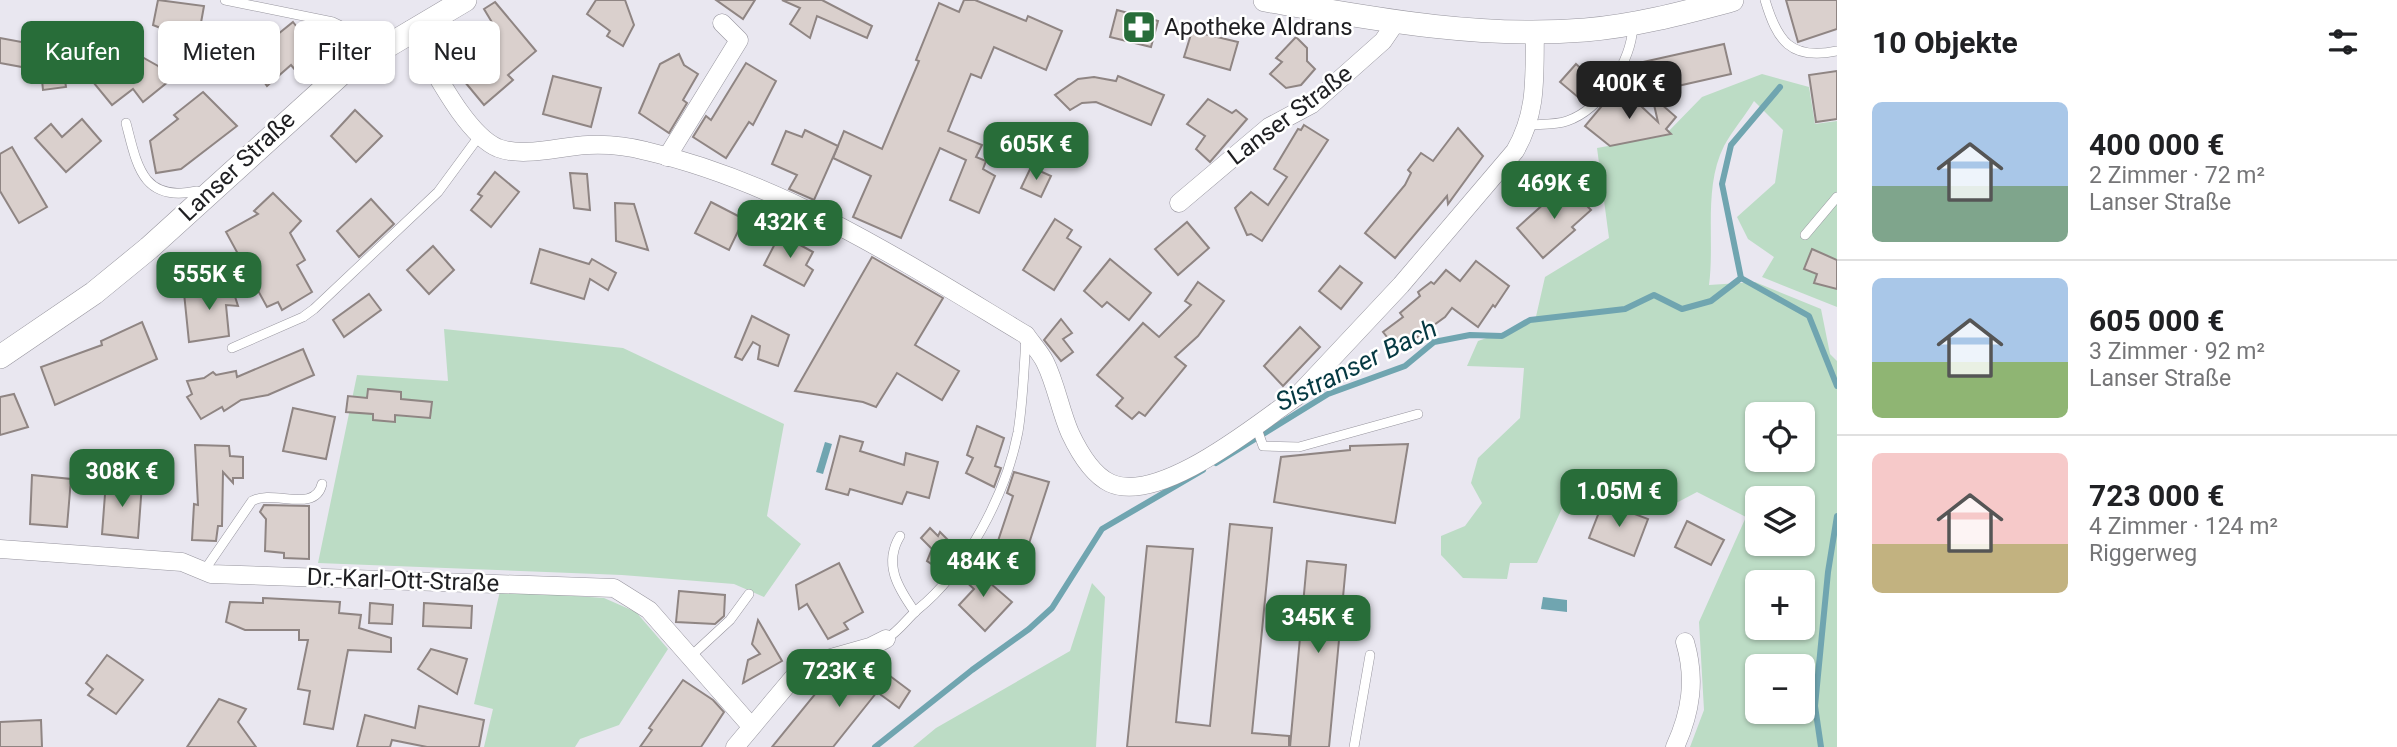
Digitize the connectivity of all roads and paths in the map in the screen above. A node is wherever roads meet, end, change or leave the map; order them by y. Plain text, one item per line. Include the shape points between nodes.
1 (225, 0) edge
2 (465, 0) edge
3 (1265, 0) edge
4 (1732, 0) edge
5 (1765, 0) edge
6 (328, 21) edge
7 (426, 21) edge
8 (1396, 22) junction
9 (722, 23) dead end
10 (1633, 24) junction
11 (1535, 31) junction
12 (1837, 51) edge
13 (329, 84) edge
14 (446, 84) edge
15 (127, 123) dead end
16 (1529, 125) junction
17 (480, 135) junction
18 (667, 157) junction
19 (204, 197) junction
20 (1837, 197) edge
21 (1179, 203) dead end
22 (1805, 234) dead end
23 (1026, 335) junction
24 (232, 348) dead end
25 (0, 357) edge
26 (1368, 364) dead end
27 (1296, 397) junction
28 (1418, 415) dead end
29 (1257, 431) junction
30 (323, 484) dead end
31 (900, 536) dead end
32 (0, 549) edge
33 (204, 571) junction
34 (749, 594) dead end
35 (915, 612) junction
36 (887, 639) joint
37 (1685, 642) dead end
38 (1370, 655) dead end
39 (690, 657) junction
40 (750, 726) junction
41 (735, 747) edge
42 (1354, 747) edge
43 (1675, 747) edge

1 - 6 lane
2 - 7 main road, Lanser Straße
3 - 8 main road
4 - 10 main road
5 - 12 lane via 1774,28 1788,46 1812,52
8 - 11 main road
8 - 21 street, Lanser Straße via 1383,41 1312,104 1269,127
9 - 18 street via 739,40
10 - 11 main road
10 - 16 lane via 1624,63 1589,107 1566,121
11 - 16 street
13 - 19 main road, Lanser Straße
14 - 17 street
15 - 19 lane via 138,168 150,184 166,192 197,191
16 - 27 street via 1515,151 1401,285
17 - 18 street via 498,148 514,151 613,145
17 - 24 lane via 438,192 314,309
18 - 23 street via 723,174 823,218
19 - 25 main road, Lanser Straße via 94,293
20 - 22 lane
23 - 29 street via 1045,362 1069,431 1087,461 1102,478 1119,486 1145,485 1168,477
23 - 35 lane via 1017,436 990,513 959,567
26 - 27 lane
27 - 29 street
28 - 29 lane via 1299,447 1264,446
30 - 33 lane via 311,499 265,496 252,501
31 - 35 lane via 892,571
32 - 33 street, Dr.-Karl-Ott-Straße via 182,562
33 - 39 street, Dr.-Karl-Ott-Straße via 614,588 649,610
34 - 39 lane via 730,620
35 - 36 lane
36 - 40 street via 803,666
37 - 43 street via 1691,695
38 - 42 lane
39 - 40 street, Dr.-Karl-Ott-Straße
40 - 41 street

